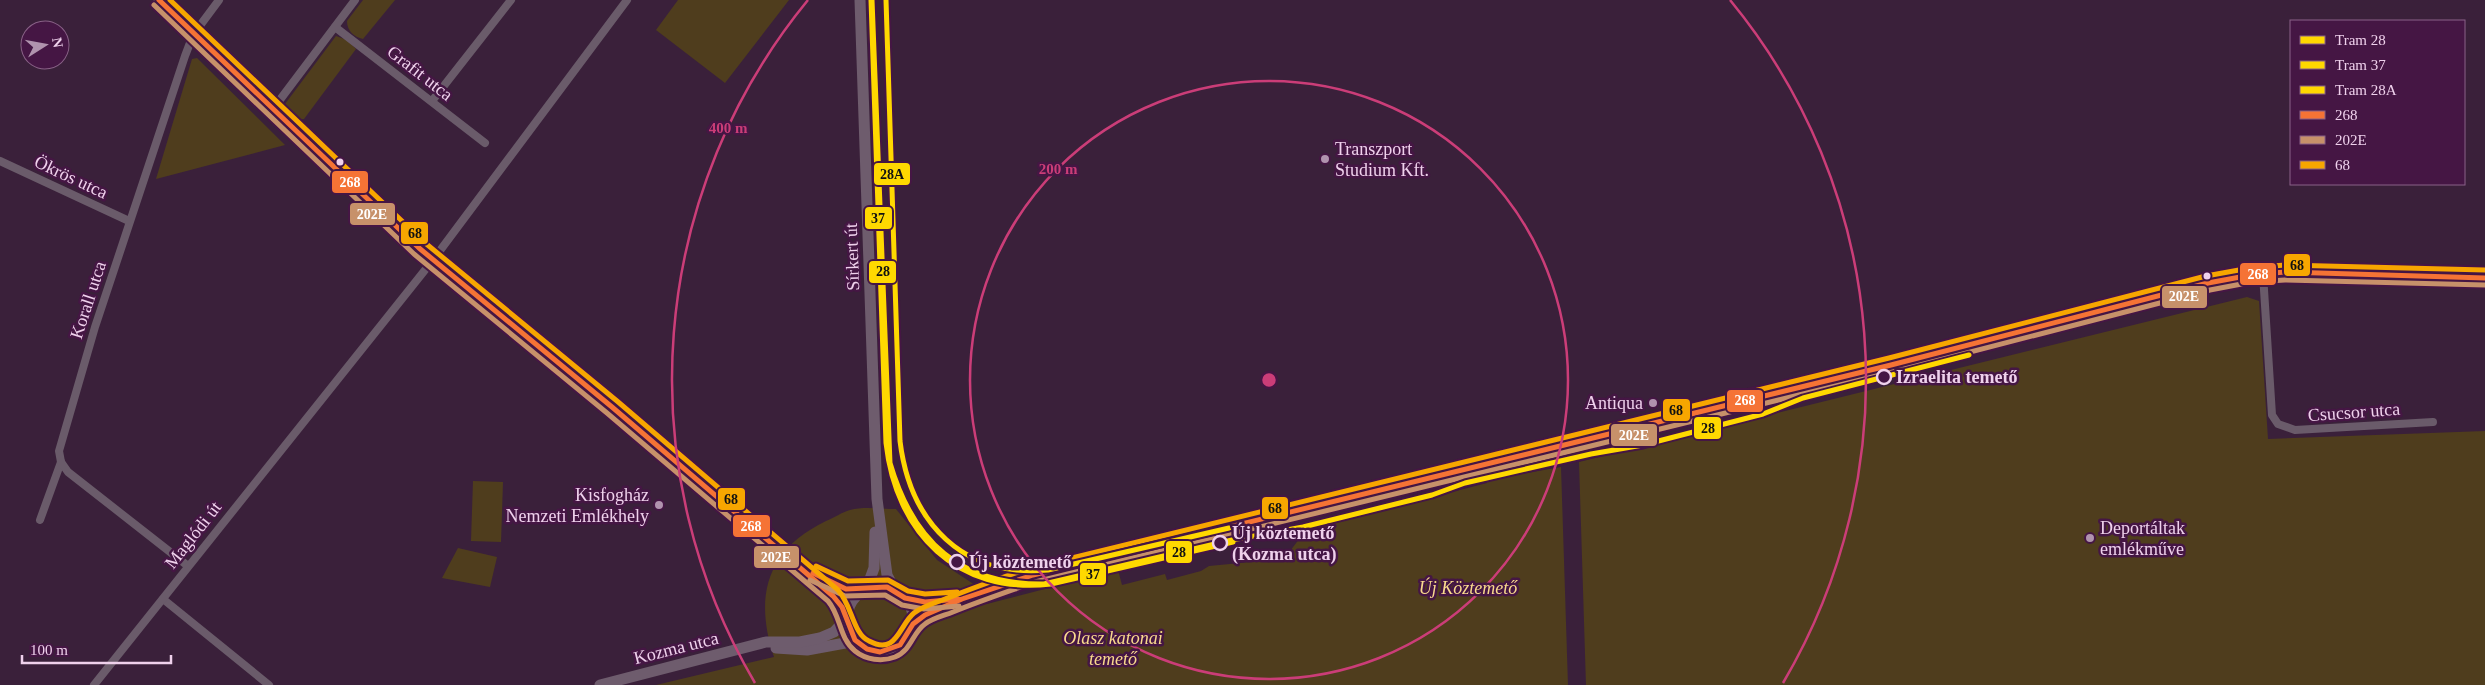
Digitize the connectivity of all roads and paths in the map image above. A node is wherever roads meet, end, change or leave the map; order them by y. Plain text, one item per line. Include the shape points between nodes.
1 (159, 0) edge
2 (219, 0) edge
3 (355, 0) edge
4 (511, 0) edge
5 (627, 0) edge
6 (860, 0) edge
7 (335, 27) junction
8 (193, 35) junction
9 (432, 101) junction
10 (273, 109) junction
11 (485, 144) dead end
12 (0, 161) edge
13 (129, 221) junction
14 (433, 260) junction
15 (2263, 274) junction
16 (2485, 278) edge
17 (2433, 422) dead end
18 (61, 462) junction
19 (878, 514) junction
20 (40, 520) dead end
21 (188, 566) junction
22 (806, 571) junction
23 (866, 590) junction
24 (895, 590) junction
25 (906, 598) junction
26 (163, 599) junction
27 (962, 599) junction
28 (848, 617) junction
29 (913, 623) junction
30 (856, 641) junction
31 (760, 645) junction
32 (94, 685) edge
33 (270, 685) edge
34 (600, 685) edge

1 - 8 street
2 - 8 street, Korall utca
3 - 7 street
4 - 9 street
5 - 14 street, Maglódi út
6 - 19 street, Sírkert út
7 - 9 street, Grafit utca
7 - 10 street
8 - 10 street
8 - 13 street, Korall utca
9 - 11 street, Grafit utca
10 - 14 street
12 - 13 street, Ökrös utca
13 - 18 street, Korall utca via 72,406 60,451
14 - 21 street, Maglódi út
14 - 22 street
15 - 16 street via 2297,272
15 - 17 street, Csucsor utca via 2272,415 2278,424 2295,430
15 - 27 street via 2208,283 1133,549 1033,575
18 - 20 street, Korall utca
18 - 21 street via 68,472
19 - 23 street, Sírkert út via 874,568
19 - 24 street, Sírkert út via 886,575
21 - 26 street, Maglódi út
22 - 23 street via 840,587
22 - 28 street via 836,598
23 - 24 street via 882,586
23 - 28 street, Kozma utca via 851,603
24 - 25 street
25 - 27 street via 925,602
25 - 29 street
26 - 32 street, Maglódi út
26 - 33 street
27 - 29 street
28 - 30 street via 851,634
28 - 31 street, Kozma utca via 834,632 820,638
29 - 30 street via 903,643 889,651 872,651
30 - 31 street, Kozma utca via 799,650
31 - 34 street, Kozma utca

